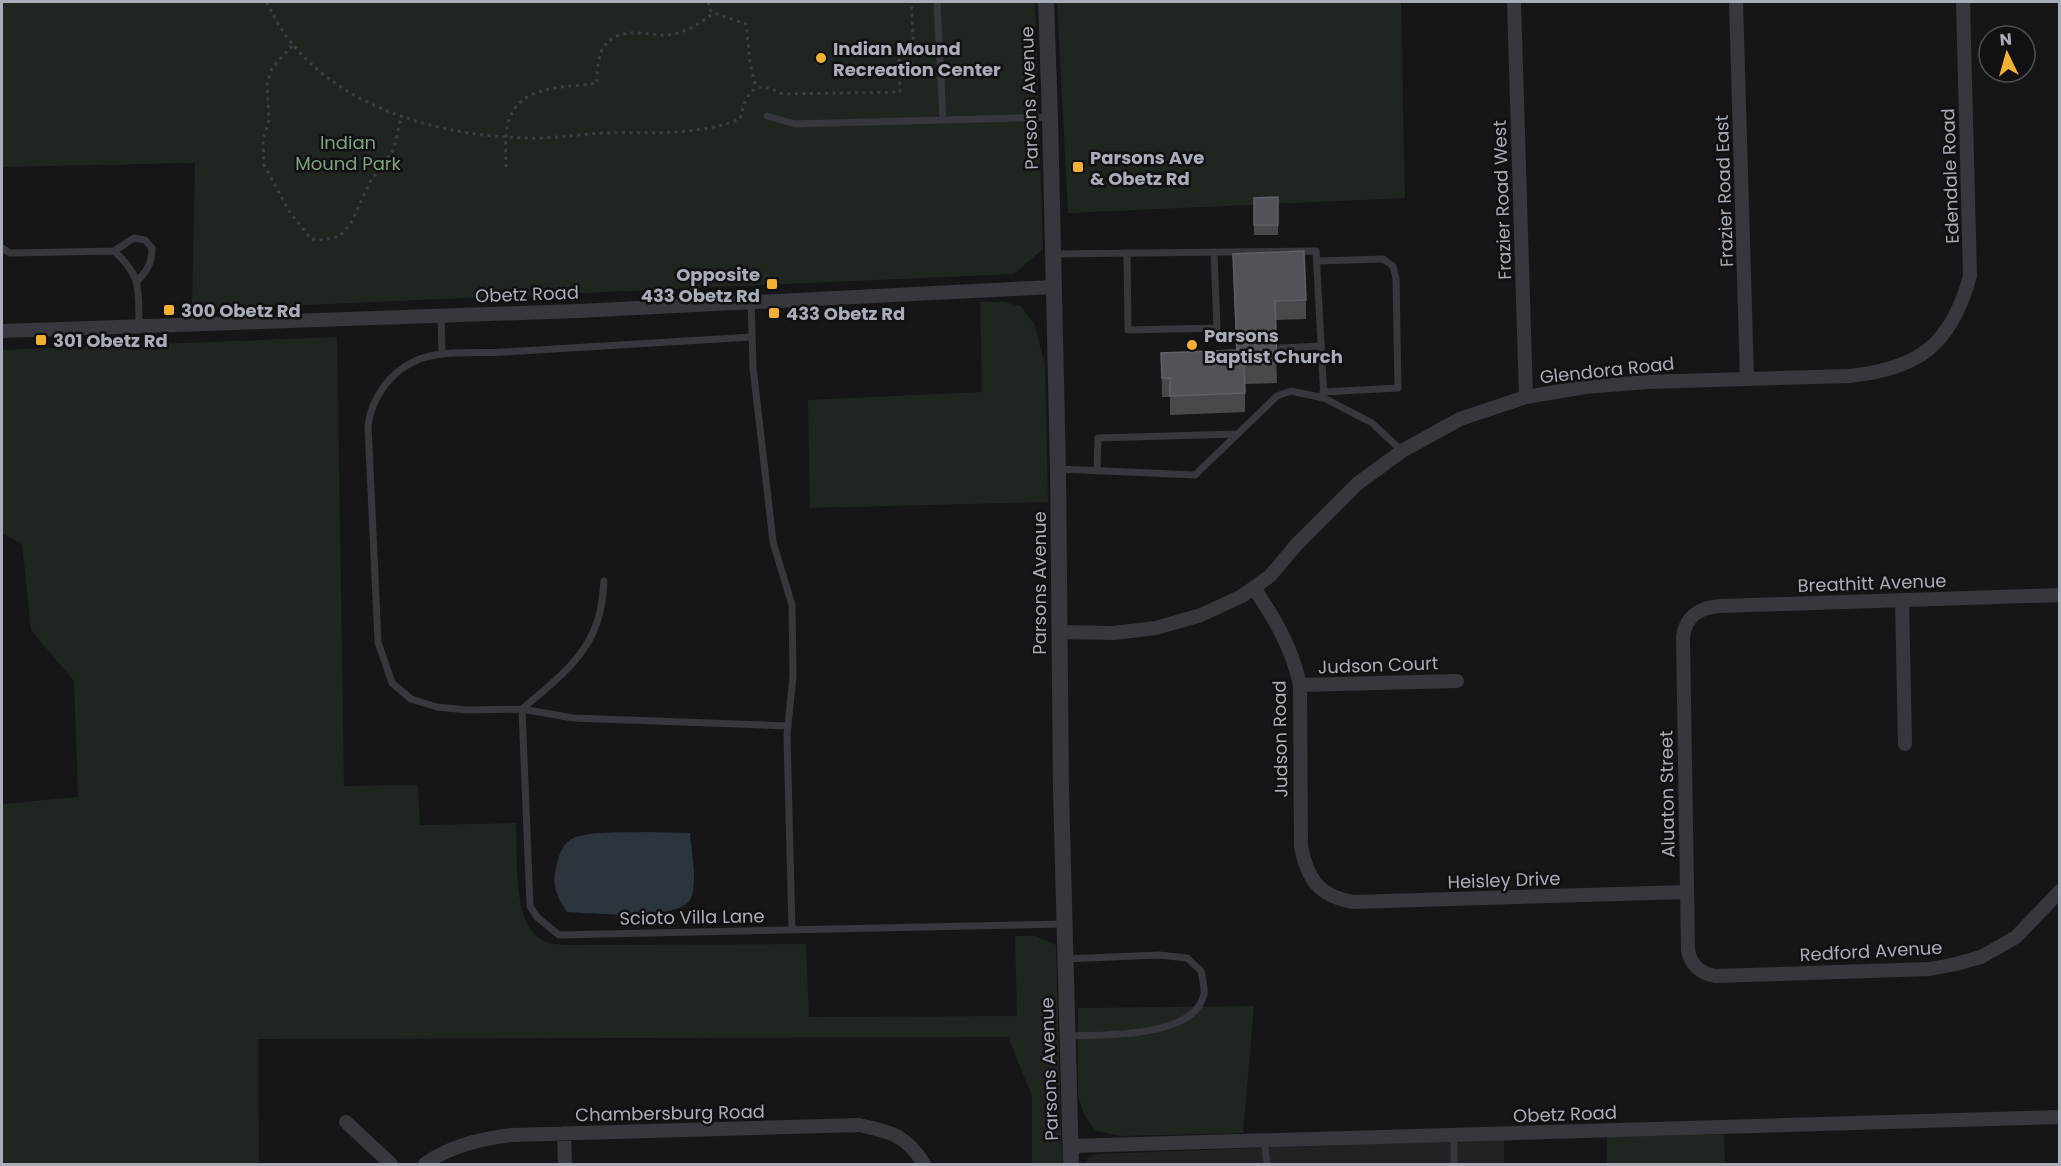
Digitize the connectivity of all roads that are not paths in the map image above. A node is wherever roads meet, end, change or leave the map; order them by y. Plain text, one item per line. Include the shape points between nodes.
1 (937, 2) edge
2 (1046, 2) edge
3 (1514, 2) edge
4 (1736, 2) edge
5 (1963, 2) edge
6 (766, 116) dead end
7 (1050, 117) junction
8 (943, 120) junction
9 (2, 248) edge
10 (114, 251) junction
11 (1214, 252) junction
12 (1127, 253) junction
13 (1053, 254) junction
14 (1317, 261) junction
15 (138, 280) junction
16 (1053, 287) junction
17 (751, 301) junction
18 (441, 316) junction
19 (139, 326) junction
20 (2, 331) edge
21 (752, 337) junction
22 (1938, 342) joint
23 (1321, 346) junction
24 (1281, 348) dead end
25 (442, 354) junction
26 (1747, 379) junction
27 (1324, 395) junction
28 (1526, 397) junction
29 (1237, 434) junction
30 (1402, 451) junction
31 (1058, 469) junction
32 (1097, 470) junction
33 (604, 581) dead end
34 (1254, 588) junction
35 (2060, 595) edge
36 (1902, 600) junction
37 (1690, 619) joint
38 (1059, 632) junction
39 (1457, 681) dead end
40 (1300, 685) junction
41 (522, 709) junction
42 (788, 726) junction
43 (1905, 744) dead end
44 (2060, 891) edge
45 (1325, 892) joint
46 (1686, 892) junction
47 (1064, 924) junction
48 (792, 930) junction
49 (1065, 960) junction
50 (1697, 968) joint
51 (1068, 1036) junction
52 (2060, 1117) edge
53 (346, 1122) dead end
54 (564, 1133) junction
55 (1454, 1135) junction
56 (1264, 1140) junction
57 (1071, 1146) junction
58 (391, 1164) edge
59 (425, 1164) edge
60 (565, 1164) edge
61 (924, 1164) edge
62 (1071, 1164) edge
63 (1267, 1164) edge
64 (1454, 1164) edge

1 - 8 lane
2 - 7 street, Parsons Avenue
3 - 28 street, Frazier Road West
4 - 26 street, Frazier Road East
5 - 22 street, Edendale Road via 1970,276 1954,322
6 - 8 lane via 795,124
7 - 8 lane
7 - 13 street, Parsons Avenue
9 - 10 lane via 10,254
10 - 15 lane
10 - 15 lane via 134,238 145,240 152,248 149,266
11 - 12 lane
11 - 12 lane via 1217,327 1128,330
11 - 14 lane via 1316,251
12 - 13 lane
13 - 16 street, Parsons Avenue
14 - 23 lane
14 - 27 lane via 1383,259 1393,266 1395,278 1398,388
15 - 19 lane
16 - 17 street, Obetz Road
16 - 31 street, Parsons Avenue
17 - 18 street, Obetz Road
17 - 21 lane
18 - 19 street, Obetz Road
18 - 25 lane
19 - 20 street, Obetz Road
21 - 25 lane
21 - 42 lane via 773,542 792,605 793,676
22 - 26 street, Glendora Road via 1897,368 1874,374
23 - 24 lane
23 - 27 lane
25 - 41 lane via 415,361 392,377 378,393 370,412 378,642 392,683 411,699 466,710
26 - 28 street, Glendora Road via 1616,384
27 - 29 lane via 1291,391 1277,396
27 - 30 lane via 1372,423
28 - 30 street, Glendora Road via 1460,419
29 - 32 lane via 1195,475
29 - 32 lane via 1098,438
30 - 34 street, Glendora Road via 1358,484
31 - 32 lane
31 - 38 street, Parsons Avenue
33 - 41 lane via 597,624 587,644 555,681
34 - 38 street, Glendora Road via 1201,615 1156,628 1114,633
34 - 40 street, Judson Road via 1284,637
35 - 36 street, Breathitt Avenue
36 - 37 street, Breathitt Avenue via 1721,606 1704,608
36 - 43 street
37 - 46 street, Aluaton Street via 1683,637
38 - 47 street, Parsons Avenue
39 - 40 street, Judson Court
40 - 45 street, Judson Road via 1301,846 1312,881
41 - 42 lane via 573,718
41 - 48 lane, Scioto Villa Lane via 530,906 543,923 559,934
42 - 48 lane
44 - 50 street, Redford Avenue via 2016,937 1981,957 1956,964 1930,969 1720,976
45 - 46 street, Heisley Drive via 1353,902
46 - 50 street, Aluaton Street via 1688,950
47 - 48 lane, Scioto Villa Lane
47 - 49 street, Parsons Avenue
49 - 51 street, Parsons Avenue
49 - 51 lane via 1159,955 1187,958 1201,971 1204,994 1195,1013 1170,1026 1125,1034
51 - 57 street, Parsons Avenue
52 - 55 street, Obetz Road
53 - 58 street
54 - 59 street, Chambersburg Road via 482,1138
54 - 60 street
54 - 61 street, Chambersburg Road via 859,1125 889,1131 915,1149
55 - 56 street, Obetz Road
55 - 64 lane
56 - 57 street, Obetz Road
56 - 63 lane
57 - 62 street, Parsons Avenue

